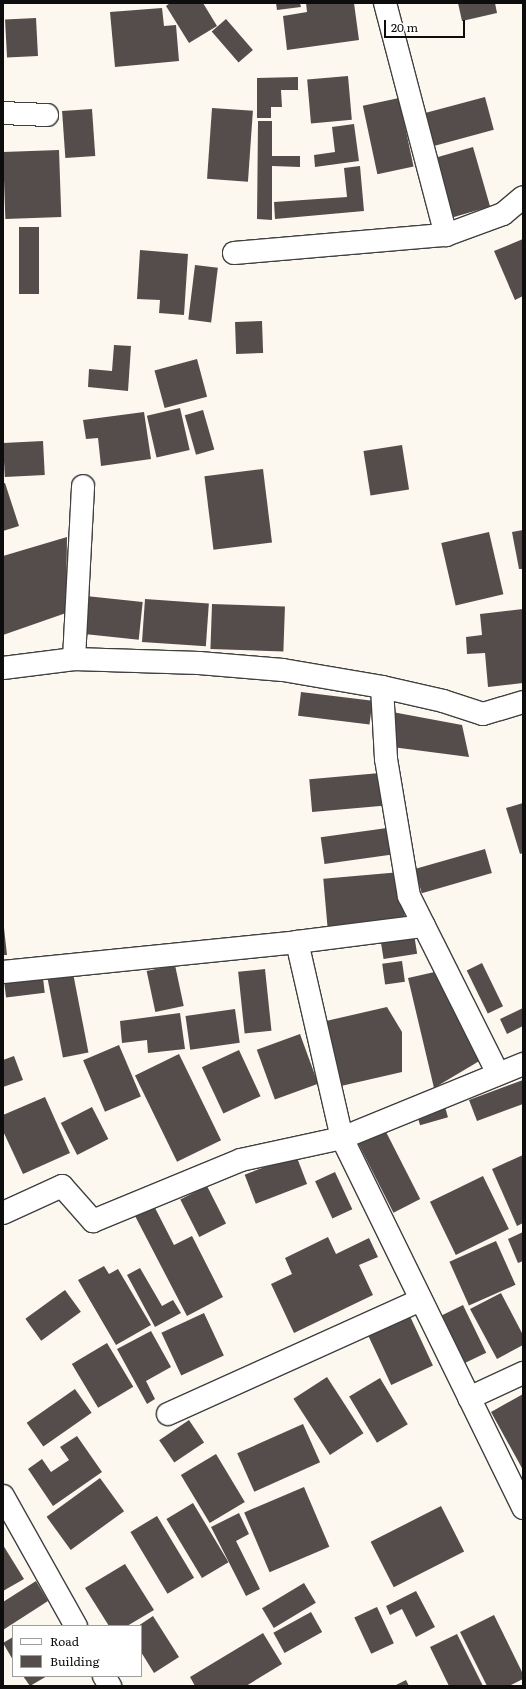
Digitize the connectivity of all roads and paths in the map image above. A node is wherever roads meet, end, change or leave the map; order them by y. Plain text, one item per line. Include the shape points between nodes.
1 (385, 3) edge
2 (3, 113) edge
3 (48, 115) dead end
4 (523, 197) edge
5 (446, 235) junction
6 (234, 253) dead end
7 (83, 486) dead end
8 (74, 659) junction
9 (3, 668) edge
10 (382, 687) junction
11 (523, 702) edge
12 (424, 926) junction
13 (297, 942) junction
14 (3, 972) edge
15 (523, 1064) edge
16 (498, 1074) junction
17 (342, 1138) junction
18 (3, 1213) edge
19 (421, 1300) junction
20 (523, 1373) edge
21 (469, 1398) junction
22 (168, 1414) dead end
23 (3, 1496) edge
24 (523, 1508) edge
25 (75, 1625) edge
26 (105, 1677) edge
27 (110, 1686) edge

1 - 5 street
2 - 3 street
4 - 5 street via 503,214
5 - 6 street
7 - 8 street
8 - 9 street
8 - 10 street via 199,663 283,670
10 - 11 street via 443,701 483,714
10 - 12 street via 386,759 409,896
12 - 13 street
12 - 16 street
13 - 14 street
13 - 17 street
15 - 16 street
16 - 17 street
17 - 18 street via 241,1160 93,1221 62,1186
17 - 19 street
19 - 21 street
19 - 22 street
20 - 21 street
21 - 24 street
23 - 25 street
26 - 27 street

